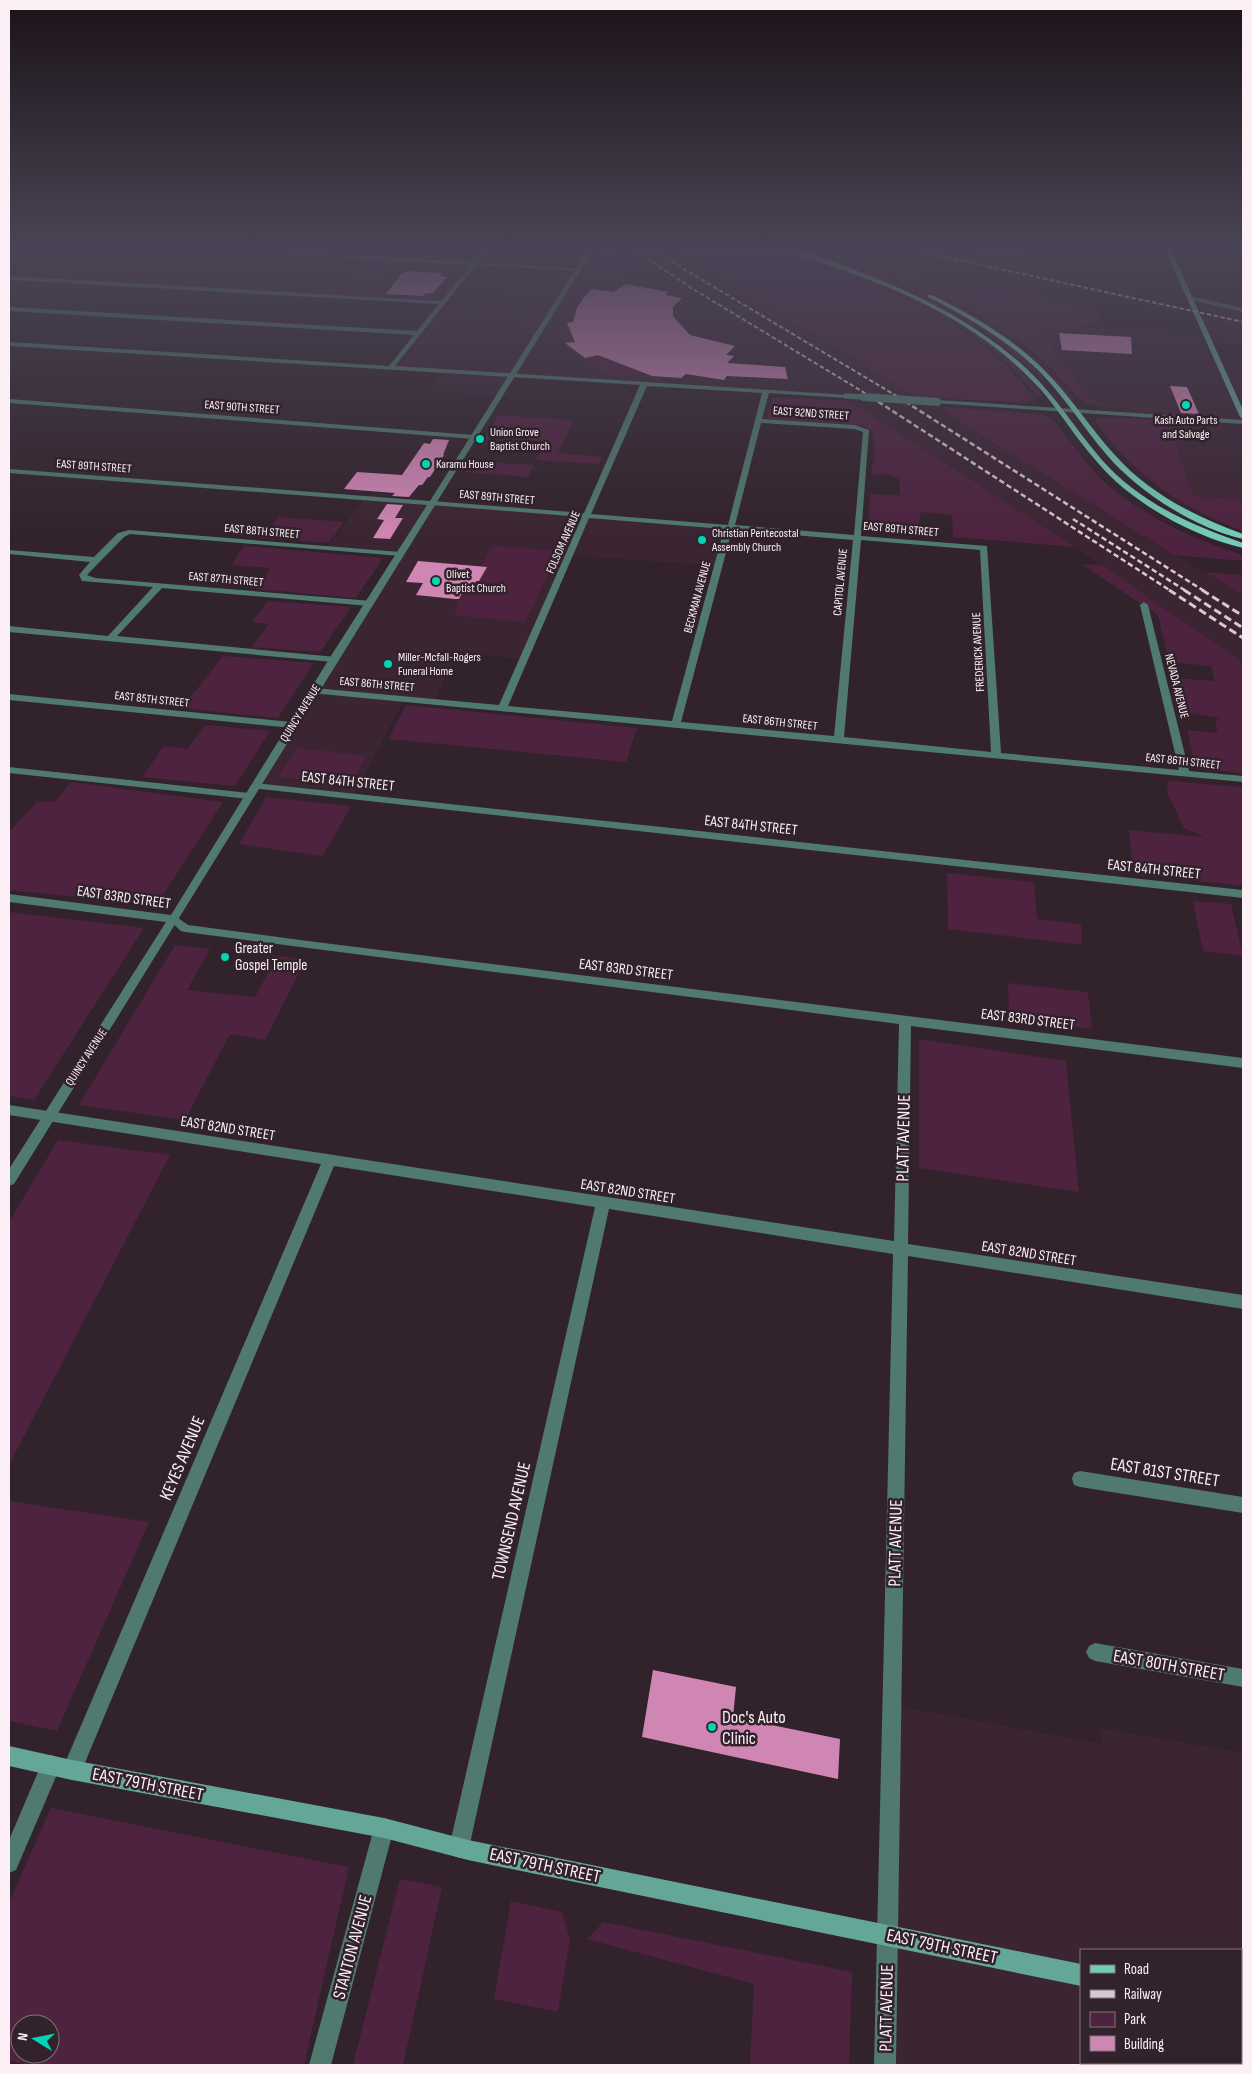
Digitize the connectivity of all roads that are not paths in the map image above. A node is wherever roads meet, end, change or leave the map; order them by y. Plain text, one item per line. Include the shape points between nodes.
1 (9, 344) edge
2 (410, 344) edge
3 (532, 344) edge
4 (994, 344) edge
5 (1011, 344) edge
6 (1210, 344) edge
7 (390, 368) junction
8 (513, 375) junction
9 (644, 384) junction
10 (766, 391) junction
11 (9, 402) edge
12 (1058, 410) junction
13 (1076, 411) junction
14 (1243, 417) edge
15 (758, 421) junction
16 (1243, 422) edge
17 (862, 428) joint
18 (474, 437) junction
19 (9, 470) edge
20 (432, 503) junction
21 (587, 516) junction
22 (730, 527) junction
23 (857, 537) junction
24 (1243, 537) edge
25 (1243, 546) edge
26 (984, 548) joint
27 (9, 552) edge
28 (400, 554) junction
29 (96, 560) junction
30 (159, 586) junction
31 (369, 603) junction
32 (1144, 605) dead end
33 (9, 629) edge
34 (111, 638) junction
35 (333, 659) junction
36 (314, 691) junction
37 (9, 697) edge
38 (502, 708) junction
39 (676, 724) junction
40 (292, 725) junction
41 (839, 740) junction
42 (996, 755) junction
43 (9, 770) edge
44 (1185, 774) junction
45 (1243, 779) edge
46 (256, 786) junction
47 (249, 796) junction
48 (1243, 894) edge
49 (9, 898) edge
50 (174, 919) junction
51 (905, 1020) junction
52 (1243, 1063) edge
53 (9, 1110) edge
54 (49, 1116) junction
55 (329, 1161) junction
56 (9, 1180) edge
57 (603, 1203) junction
58 (901, 1249) junction
59 (1243, 1302) edge
60 (1080, 1479) dead end
61 (1243, 1505) edge
62 (1095, 1652) dead end
63 (1243, 1678) edge
64 (9, 1756) edge
65 (51, 1765) junction
66 (72, 1770) junction
67 (384, 1828) junction
68 (459, 1848) junction
69 (9, 1863) edge
70 (886, 1935) junction
71 (1080, 1975) edge
72 (320, 2065) edge
73 (885, 2065) edge

1 - 7 street
2 - 7 street
3 - 8 street, QUINCY AVENUE
4 - 12 main road via 1043,389
5 - 13 main road via 1050,379
6 - 14 main road
7 - 8 street
8 - 9 street
8 - 18 street, QUINCY AVENUE
9 - 10 street
9 - 21 street, FOLSOM AVENUE
10 - 12 street, bridge
10 - 15 street, BECKMAN AVENUE
11 - 18 street, EAST 90TH STREET
12 - 13 street
12 - 25 main road via 1101,464 1138,496 1187,524
13 - 16 street
13 - 24 main road via 1118,464 1142,485 1195,517
15 - 17 street, EAST 92ND STREET
15 - 22 street, BECKMAN AVENUE
17 - 23 street, CAPITOL AVENUE via 866,431
18 - 20 street, QUINCY AVENUE
19 - 20 street, EAST 89TH STREET
20 - 21 street, EAST 89TH STREET
20 - 28 street, QUINCY AVENUE
21 - 22 street, EAST 89TH STREET
21 - 38 street, FOLSOM AVENUE
22 - 23 street, EAST 89TH STREET
22 - 39 street, BECKMAN AVENUE via 726,532
23 - 26 street, EAST 89TH STREET
23 - 41 street, CAPITOL AVENUE
26 - 42 street, FREDERICK AVENUE
27 - 29 street
28 - 29 street, EAST 88TH STREET via 142,532 122,535
28 - 31 street, QUINCY AVENUE
29 - 30 street, EAST 87TH STREET via 83,575 85,579
30 - 31 street, EAST 87TH STREET
30 - 34 street
31 - 35 street, QUINCY AVENUE
32 - 44 street, NEVADA AVENUE
33 - 34 street, EAST 86TH STREET
34 - 35 street, EAST 86TH STREET
35 - 36 street, QUINCY AVENUE
36 - 38 street, EAST 86TH STREET
36 - 40 street, QUINCY AVENUE
37 - 40 street, EAST 85TH STREET
38 - 39 street, EAST 86TH STREET
39 - 41 street, EAST 86TH STREET
40 - 46 street, QUINCY AVENUE
41 - 42 street, EAST 86TH STREET
42 - 44 street, EAST 86TH STREET
43 - 47 street
44 - 45 street, EAST 86TH STREET
46 - 47 street, QUINCY AVENUE
46 - 48 street, EAST 84TH STREET
47 - 50 street, QUINCY AVENUE
49 - 50 street, EAST 83RD STREET
50 - 51 street, EAST 83RD STREET via 185,928
50 - 54 street, QUINCY AVENUE
51 - 52 street, EAST 83RD STREET
51 - 58 street, PLATT AVENUE
53 - 54 street, EAST 82ND STREET
54 - 55 street, EAST 82ND STREET
54 - 56 street, QUINCY AVENUE
55 - 57 street, EAST 82ND STREET
55 - 66 street, KEYES AVENUE
57 - 58 street, EAST 82ND STREET
57 - 68 street, TOWNSEND AVENUE
58 - 59 street, EAST 82ND STREET
58 - 70 street, PLATT AVENUE
60 - 61 street, EAST 81ST STREET
62 - 63 street, EAST 80TH STREET
64 - 65 main road, EAST 79TH STREET
65 - 66 main road, EAST 79TH STREET
65 - 69 street
66 - 67 main road, EAST 79TH STREET
67 - 68 main road, EAST 79TH STREET
67 - 72 street, STANTON AVENUE
68 - 70 main road, EAST 79TH STREET
70 - 71 main road, EAST 79TH STREET
70 - 73 street, PLATT AVENUE

